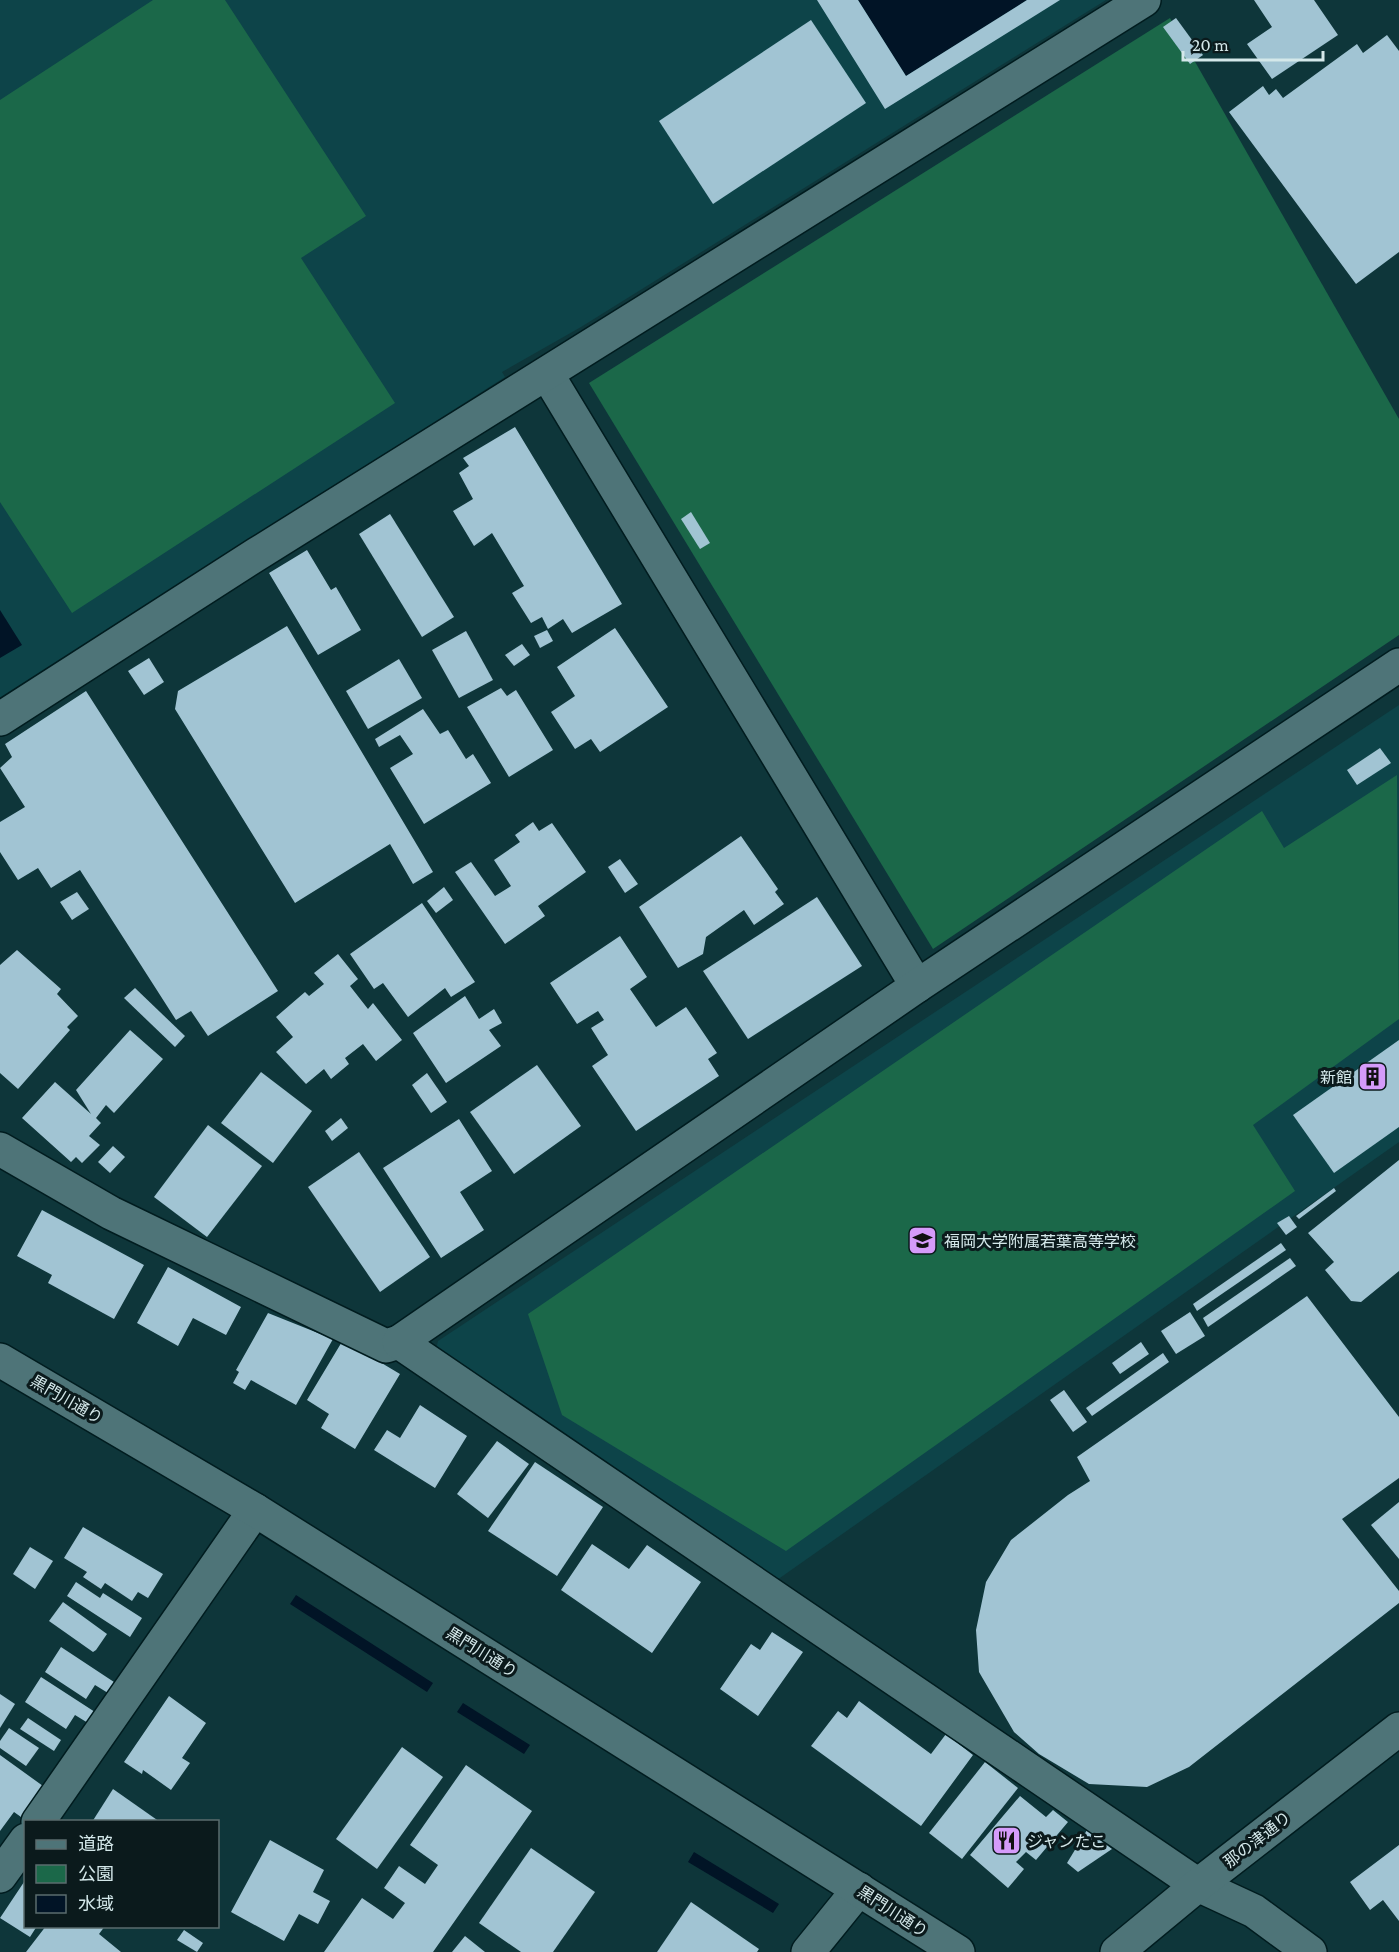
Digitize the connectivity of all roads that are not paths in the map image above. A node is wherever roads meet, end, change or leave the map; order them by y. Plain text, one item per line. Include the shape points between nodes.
1 (1144, 0) edge
2 (547, 374) junction
3 (1399, 665) edge
4 (0, 719) edge
5 (917, 986) junction
6 (0, 1149) edge
7 (399, 1342) junction
8 (0, 1360) edge
9 (255, 1510) junction
10 (1399, 1729) edge
11 (39, 1820) edge
12 (24, 1842) edge
13 (0, 1876) edge
14 (1198, 1885) junction
15 (859, 1889) junction
16 (808, 1952) edge
17 (958, 1952) edge
18 (1117, 1952) edge
19 (1310, 1952) edge

1 - 2 street
2 - 4 street
2 - 5 street
3 - 5 street
5 - 7 street
6 - 7 street via 111,1213 185,1249 386,1346
7 - 14 street
8 - 9 street, 黒門川通り
9 - 11 street
9 - 15 street, 黒門川通り
10 - 14 street, 那の津通り
12 - 13 street
14 - 18 street, 那の津通り
14 - 19 street via 1254,1911
15 - 16 street
15 - 17 street, 黒門川通り

